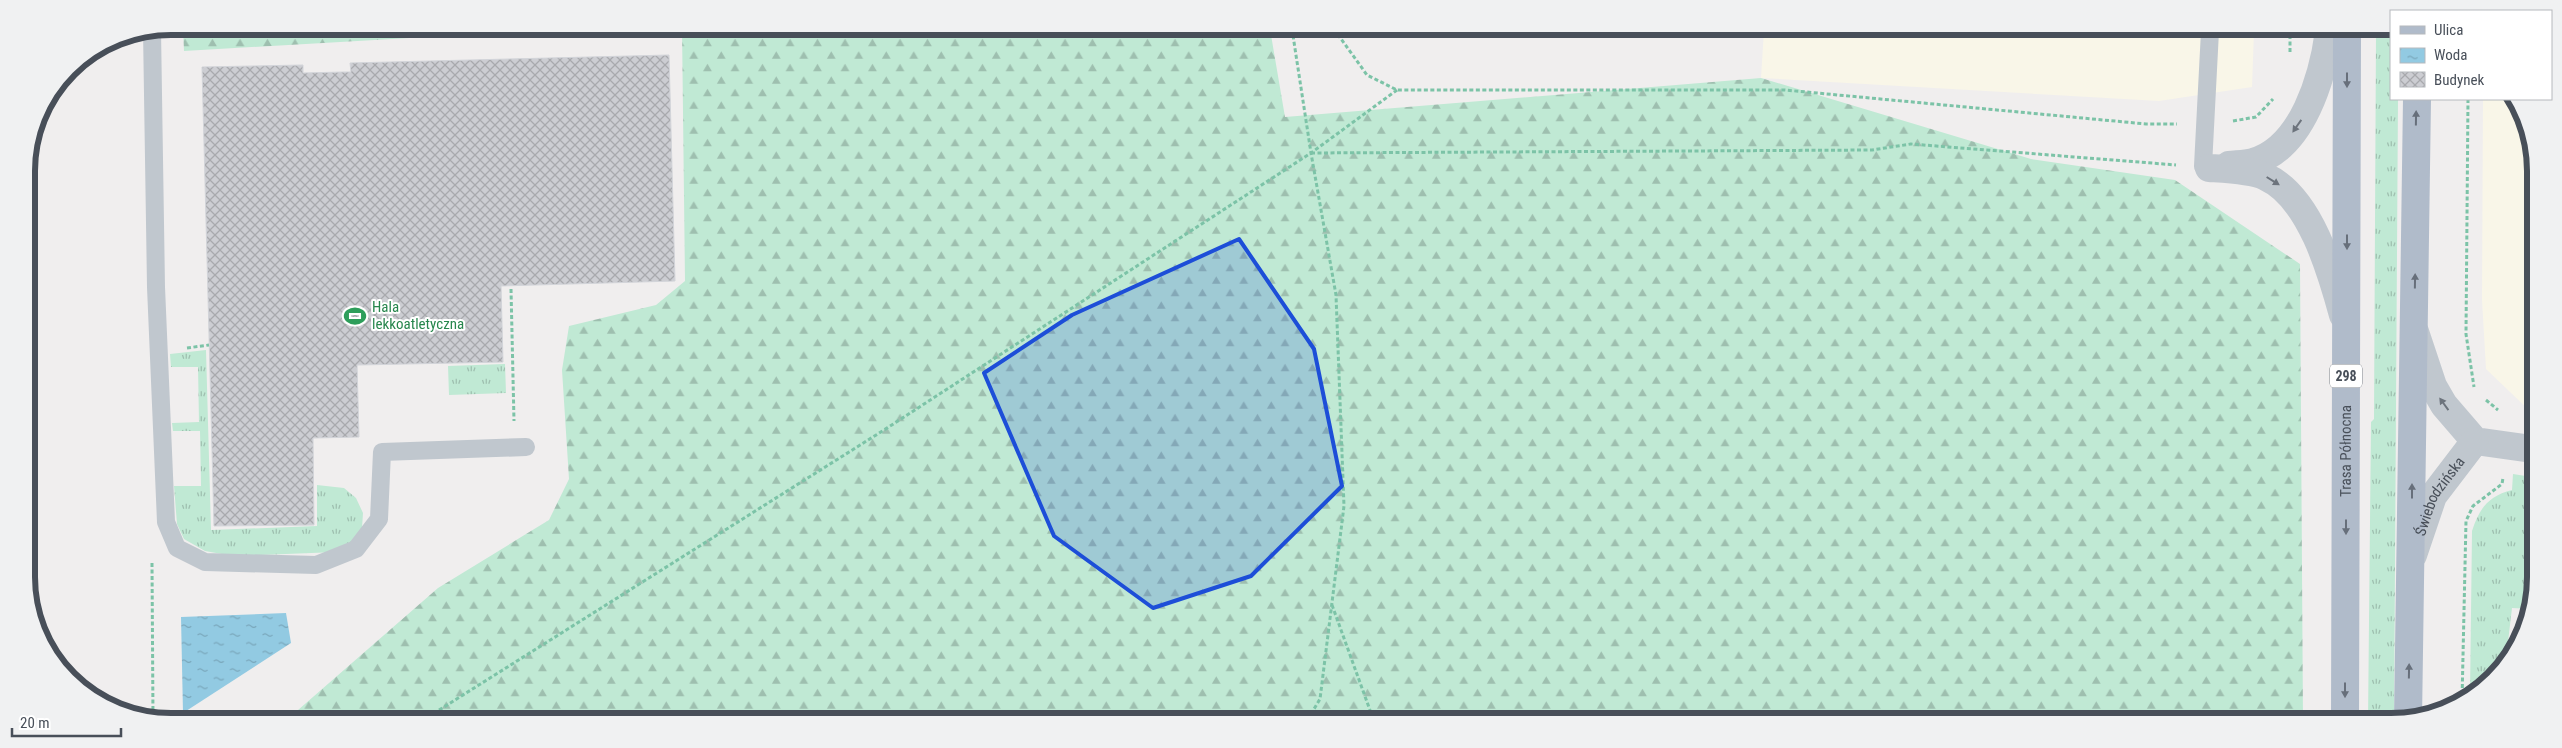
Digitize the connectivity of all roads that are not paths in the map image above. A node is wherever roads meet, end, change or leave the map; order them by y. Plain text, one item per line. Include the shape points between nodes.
1 (2210, 35) edge
2 (2328, 35) edge
3 (2347, 35) edge
4 (152, 37) edge
5 (2417, 100) edge
6 (2207, 167) junction
7 (2346, 326) junction
8 (2414, 330) junction
9 (2475, 441) junction
10 (520, 447) road end
11 (2527, 448) edge
12 (2412, 557) junction
13 (2408, 712) edge
14 (2345, 713) edge

1 - 6 lane
2 -> 6 street via 2308,110 2294,131 2274,152 2253,162
3 -> 7 main road, Trasa Północna / 298
4 - 10 lane via 156,287 166,522 177,548 205,562 316,565 356,549 379,519 382,452
8 -> 5 main road
6 -> 7 street via 2264,175 2277,182 2301,208 2335,286
7 -> 14 main road, Trasa Północna / 298
9 -> 8 street, Świebodzińska via 2444,405 2433,386
12 -> 8 main road
9 - 11 street, Świebodzińska
9 - 12 street, Świebodzińska via 2433,496
13 -> 12 main road

